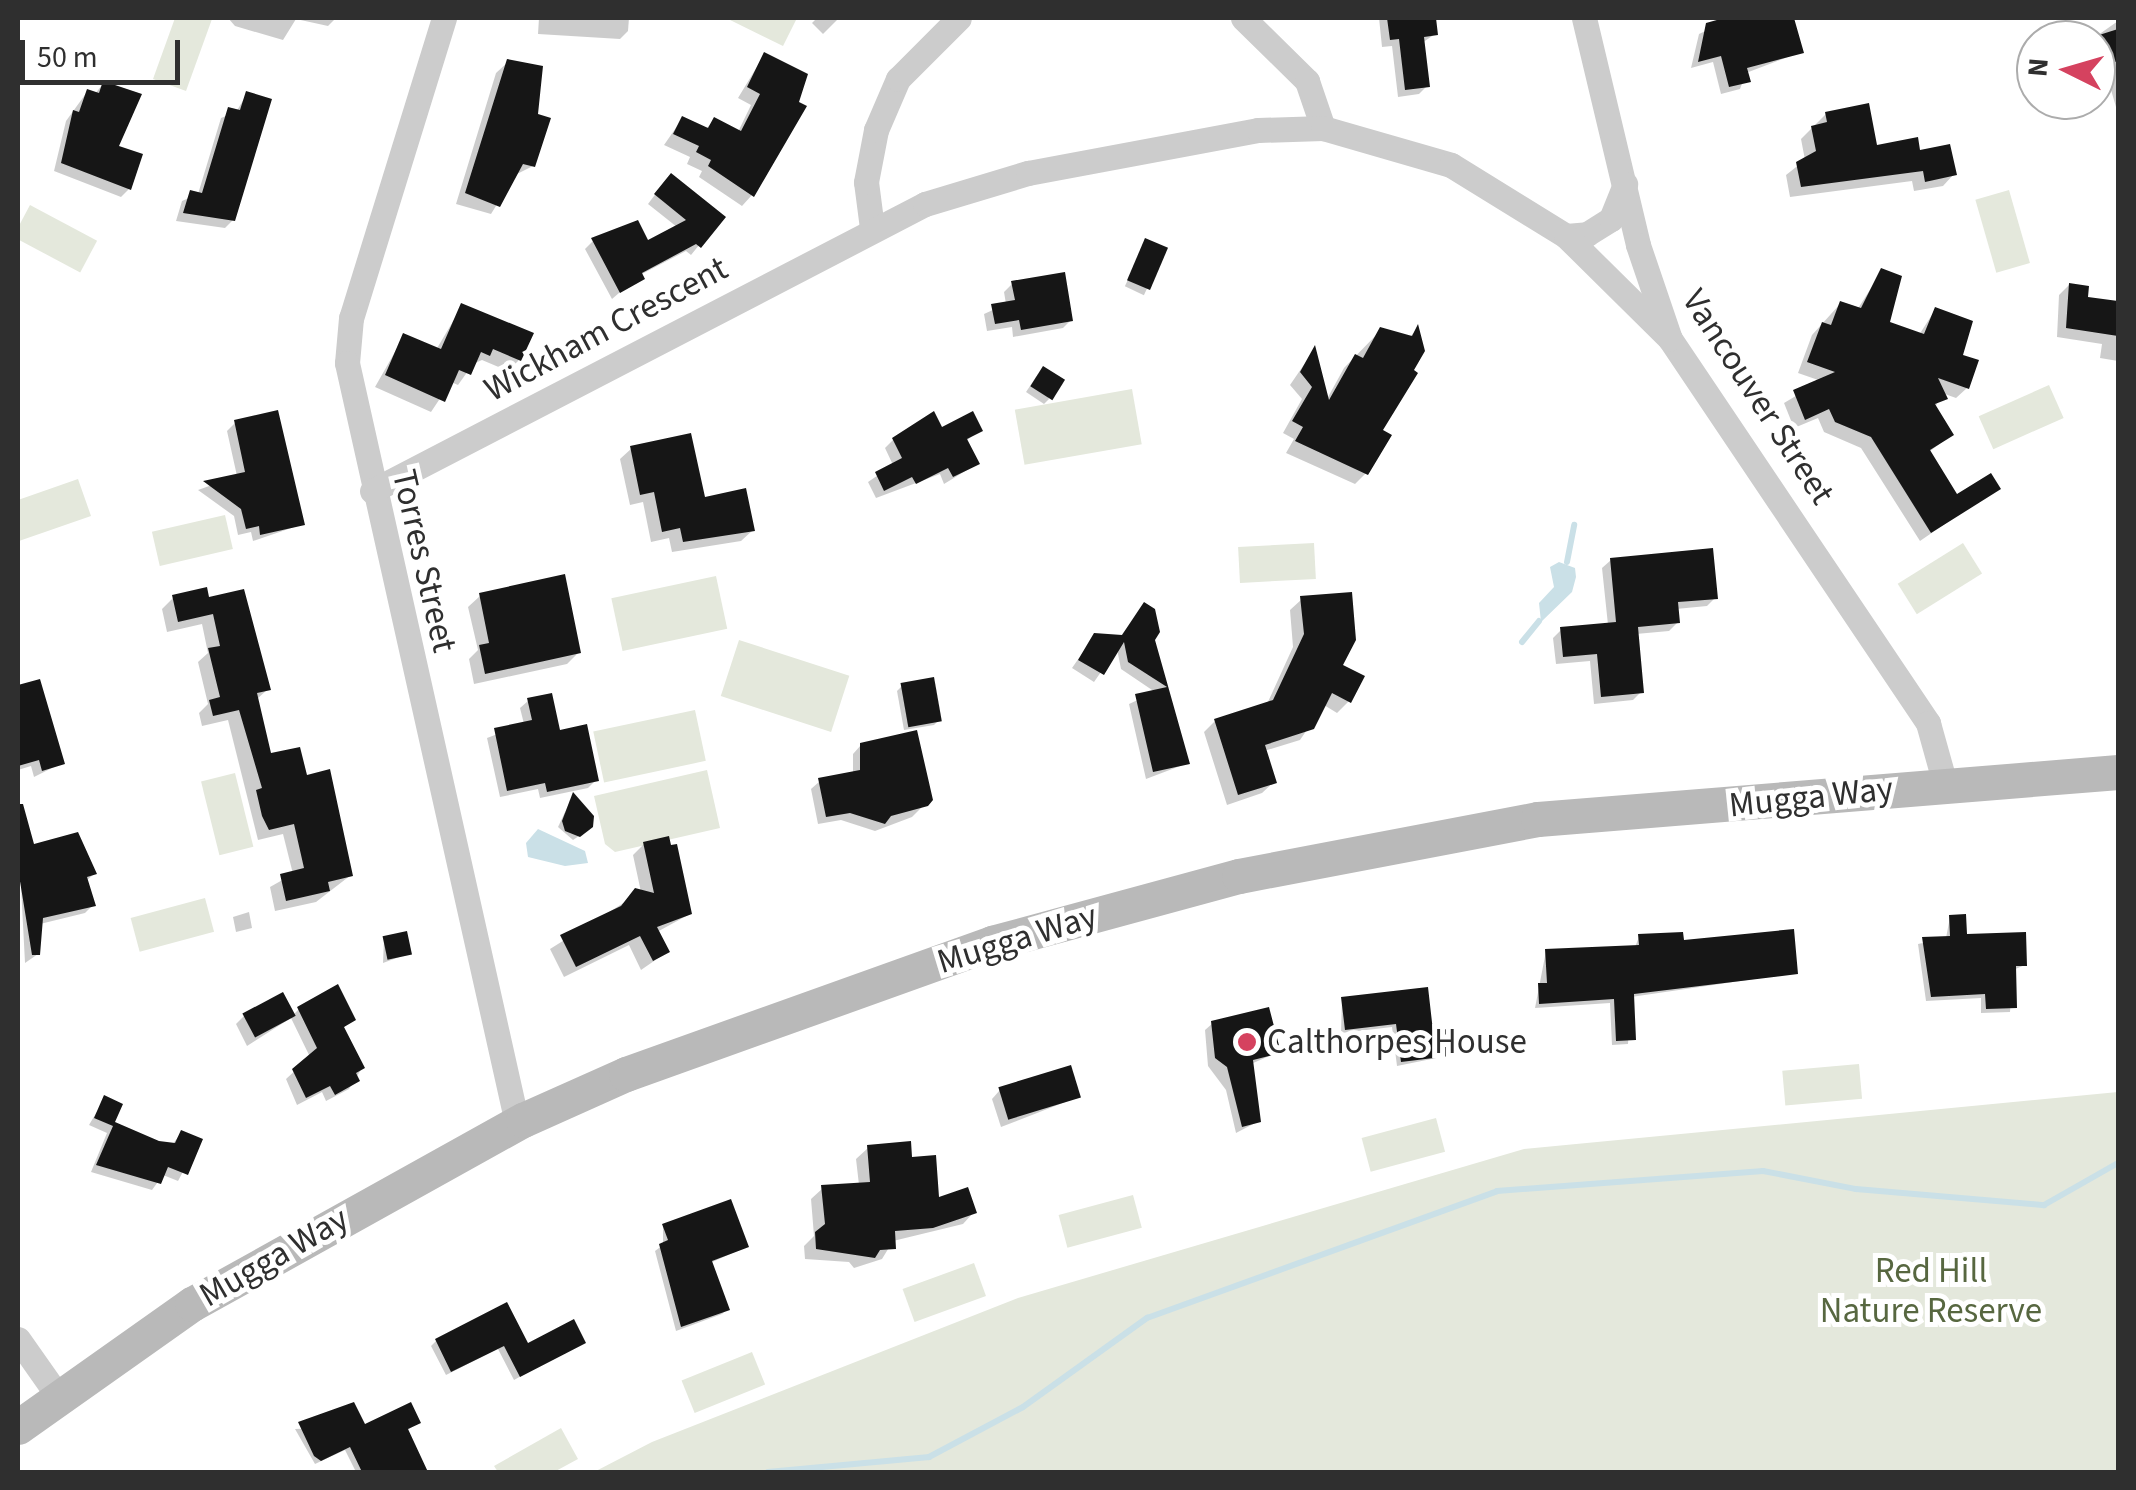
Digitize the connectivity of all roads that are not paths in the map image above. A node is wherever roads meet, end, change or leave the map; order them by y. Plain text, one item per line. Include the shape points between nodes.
1 (444, 18) edge
2 (959, 18) edge
3 (1243, 18) edge
4 (1584, 18) edge
5 (1323, 128) junction
6 (1625, 184) junction
7 (872, 228) junction
8 (1566, 236) junction
9 (1670, 339) junction
10 (372, 491) junction
11 (2118, 772) edge
12 (1945, 784) junction
13 (517, 1124) junction
14 (18, 1339) edge
15 (58, 1396) junction
16 (18, 1427) edge

1 - 10 street, Torres Street via 351,318 346,363
2 - 7 street via 898,78 876,130 866,182
3 - 5 street via 1307,82
4 - 6 street, Vancouver Street
5 - 7 street, Wickham Crescent via 1202,138 1028,173 971,186
5 - 8 street, Wickham Crescent via 1450,164
6 - 8 street via 1611,220 1587,234
6 - 9 street, Vancouver Street via 1651,294
7 - 10 street, Wickham Crescent
8 - 9 street, Wickham Crescent
9 - 12 street, Vancouver Street via 1928,723
10 - 13 street, Torres Street
11 - 12 main road, Mugga Way
12 - 13 main road, Mugga Way via 1538,819 1239,876 992,942 642,1068
13 - 15 main road, Mugga Way via 271,1256
14 - 15 street
15 - 16 main road, Mugga Way

